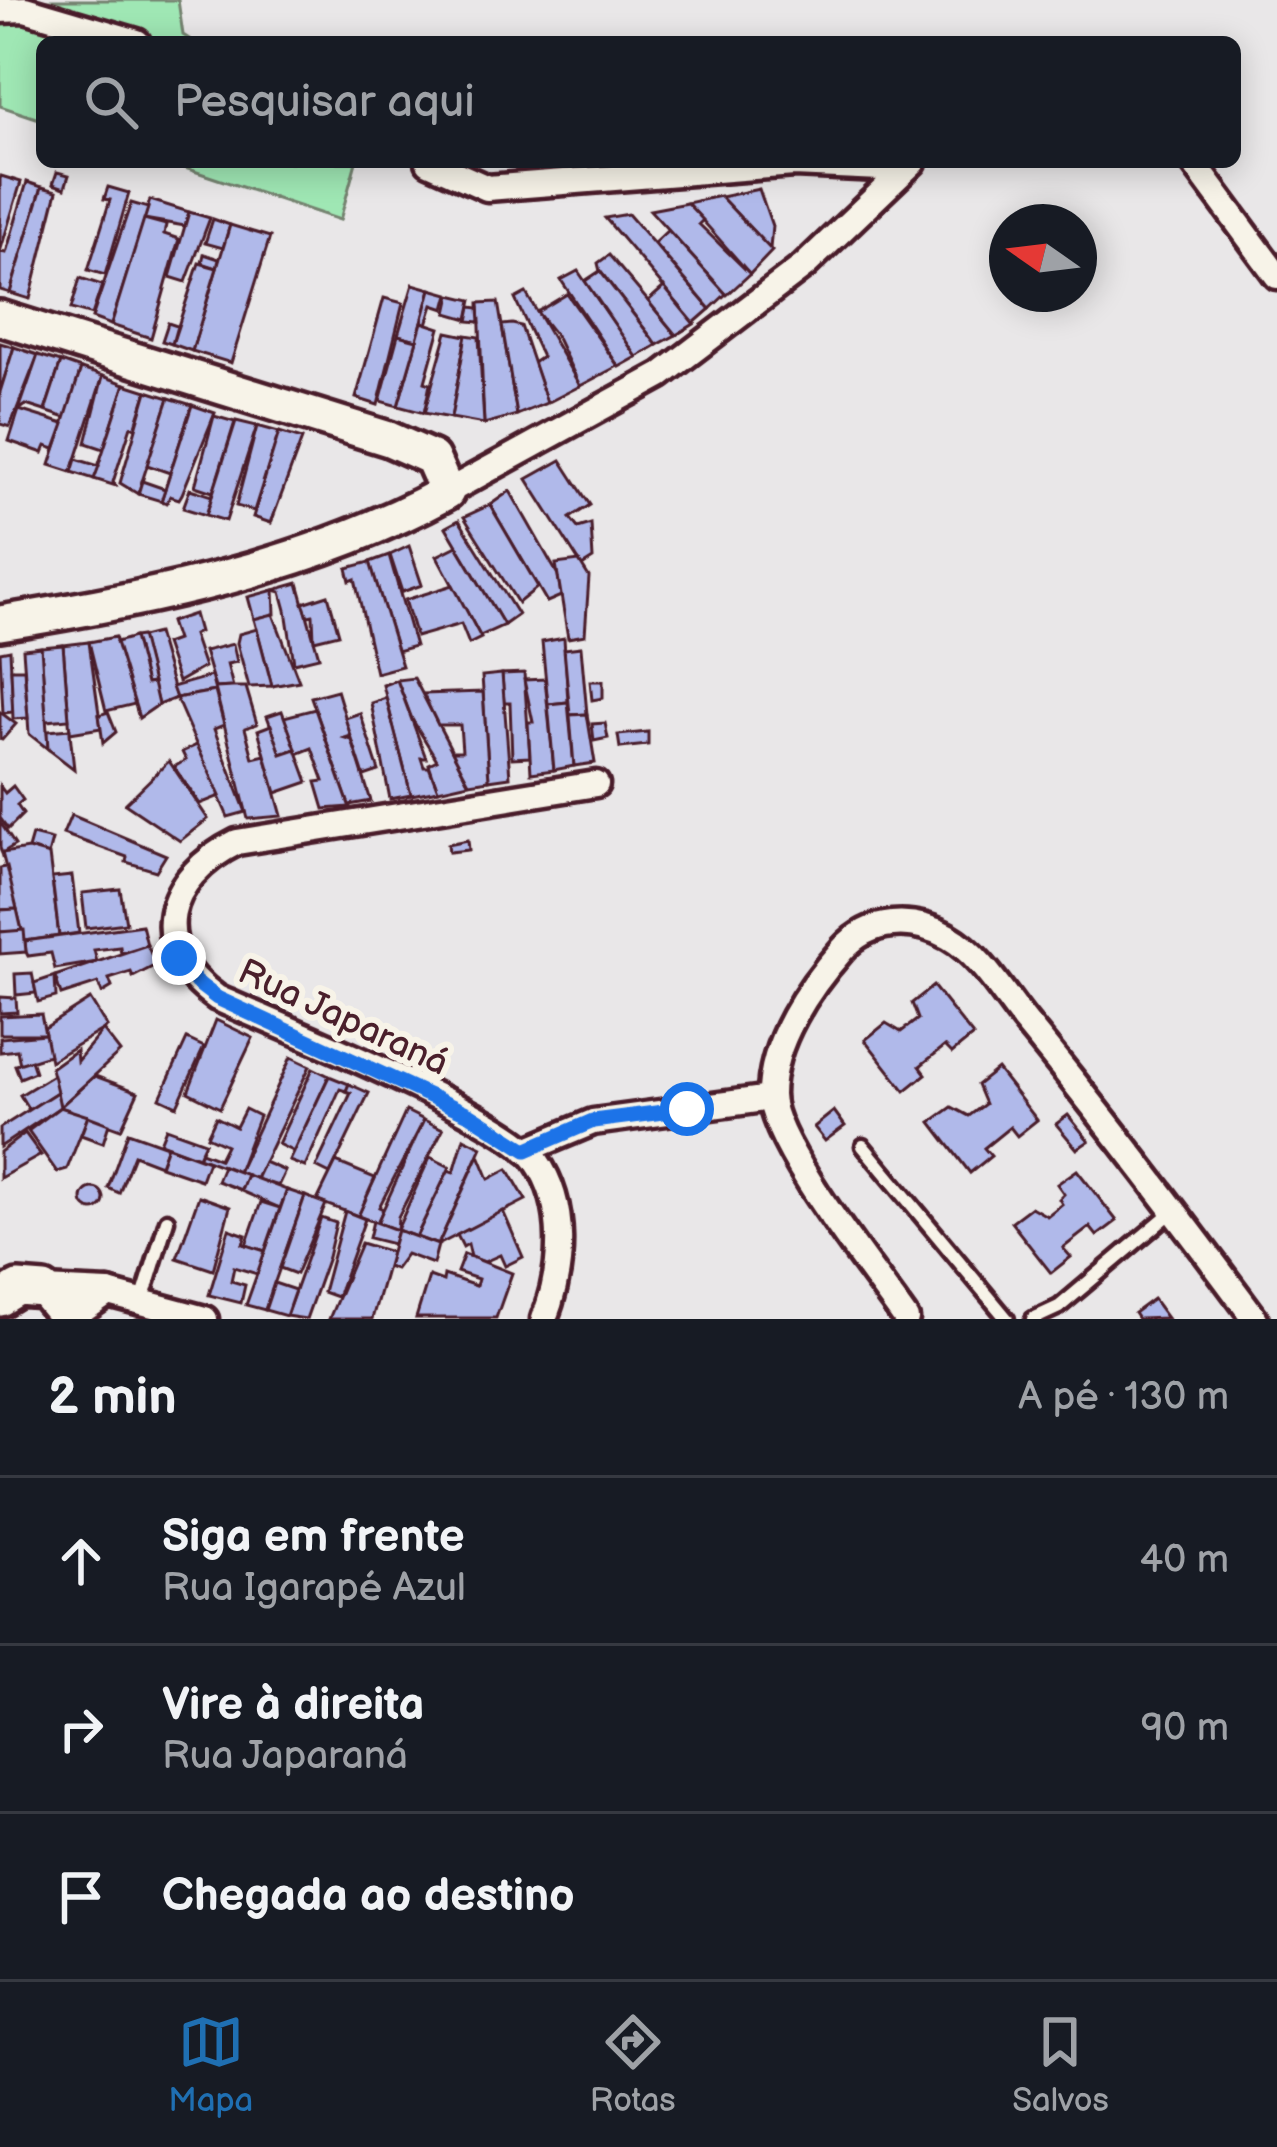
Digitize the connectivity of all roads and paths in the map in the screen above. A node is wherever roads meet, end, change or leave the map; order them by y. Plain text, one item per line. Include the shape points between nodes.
1 (0, 10) edge
2 (117, 36) edge
3 (442, 168) edge
4 (743, 168) edge
5 (906, 168) edge
6 (1197, 168) edge
7 (1277, 277) edge
8 (0, 318) edge
9 (447, 492) junction
10 (0, 622) edge
11 (596, 784) dead end
12 (771, 1098) junction
13 (863, 1146) dead end
14 (526, 1150) junction
15 (1174, 1210) junction
16 (166, 1220) dead end
17 (16, 1290) edge
18 (108, 1293) junction
19 (141, 1302) junction
20 (69, 1319) edge
21 (205, 1319) edge
22 (544, 1319) edge
23 (906, 1319) edge
24 (1007, 1319) edge
25 (1034, 1319) edge
26 (1255, 1319) edge

1 - 2 street via 25,8
3 - 4 street via 487,188
5 - 9 street via 804,266 661,375
6 - 7 street
8 - 9 main road via 388,439 432,458
9 - 10 main road via 387,523 237,574
11 - 14 street, Rua Japaraná via 237,842 186,877 170,926 179,958 217,998 471,1115
12 - 14 street via 593,1121
12 - 15 street via 781,1046 816,980 849,942 874,927 925,926 970,952
12 - 23 street via 817,1190
13 - 24 lane
14 - 22 street via 557,1215 560,1260
15 - 25 lane via 1060,1307
15 - 26 street
16 - 19 lane
17 - 18 street
17 - 20 main road
18 - 19 street
18 - 20 street
19 - 21 street

